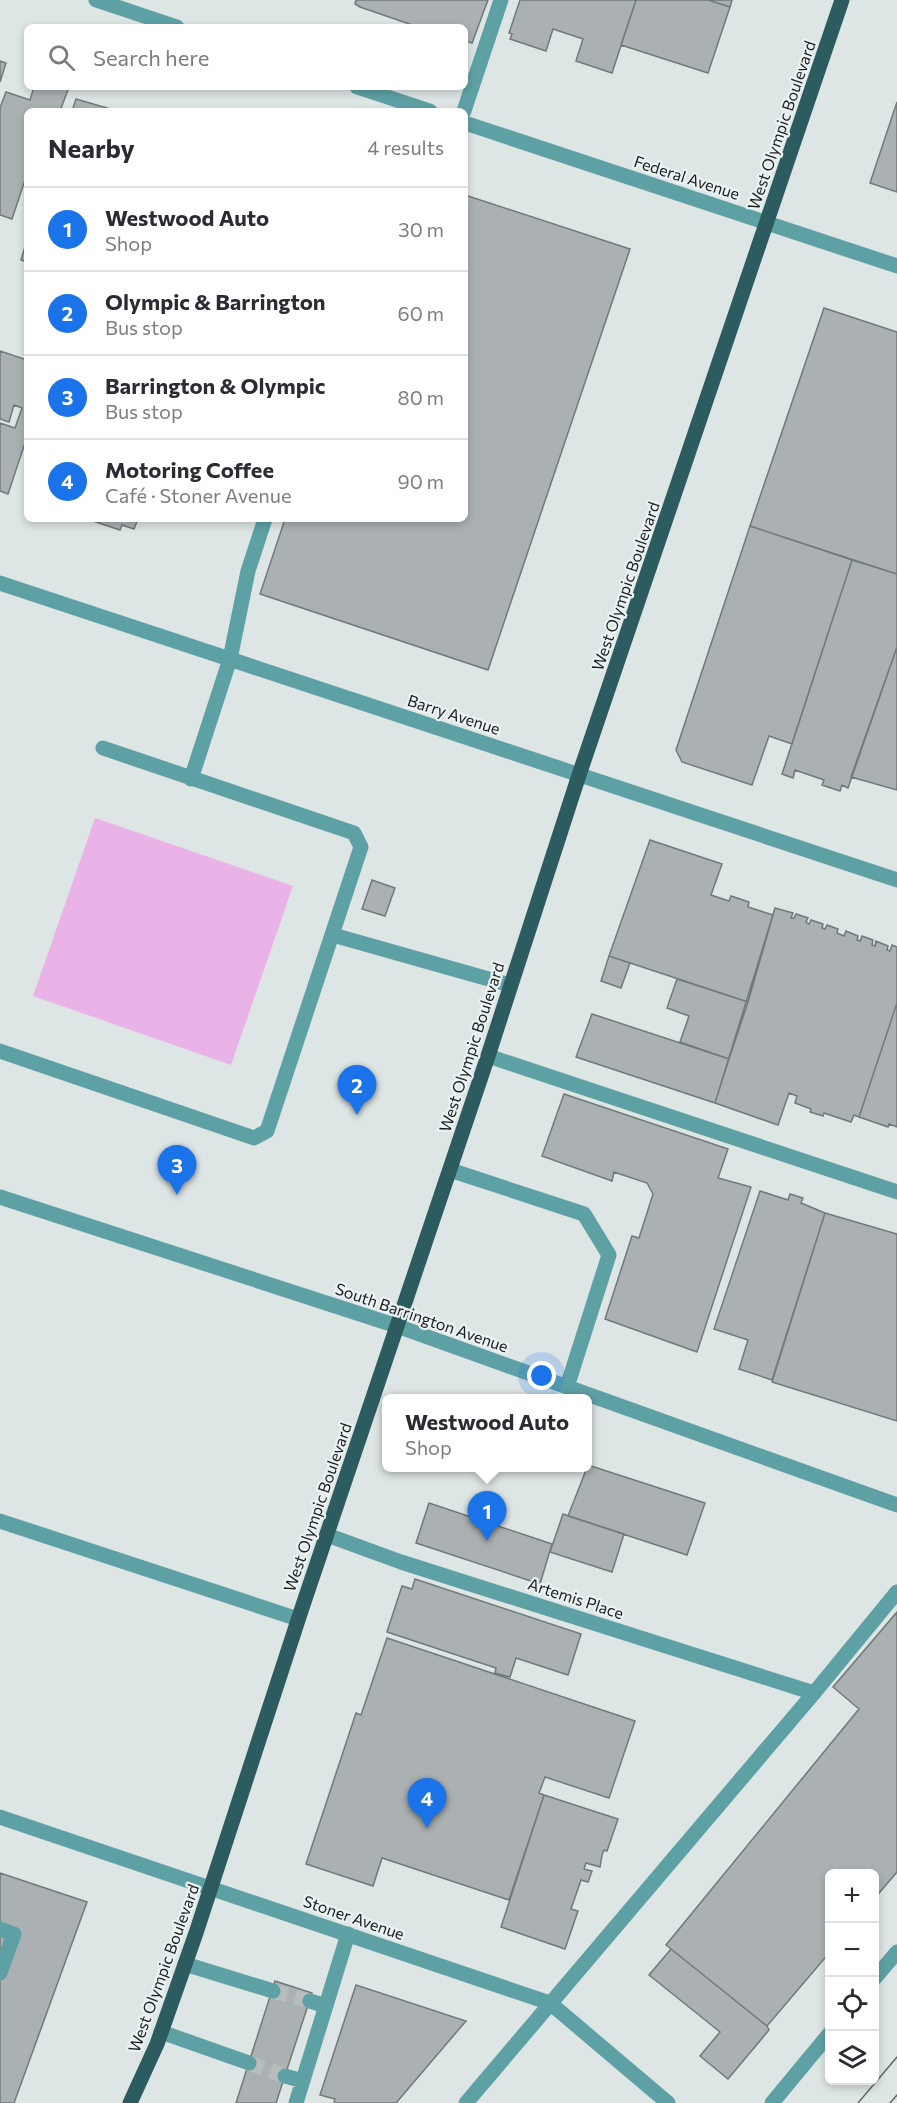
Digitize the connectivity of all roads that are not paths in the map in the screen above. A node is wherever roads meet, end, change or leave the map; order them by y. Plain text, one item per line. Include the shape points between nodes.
1 (96, 0) edge
2 (501, 0) edge
3 (842, 0) edge
4 (168, 24) edge
5 (364, 90) edge
6 (402, 107) edge
7 (465, 108) edge
8 (468, 124) edge
9 (767, 224) junction
10 (897, 266) edge
11 (264, 522) edge
12 (0, 583) edge
13 (231, 659) junction
14 (103, 748) dead end
15 (579, 775) junction
16 (191, 779) junction
17 (897, 880) edge
18 (333, 935) junction
19 (510, 985) junction
20 (0, 1051) edge
21 (488, 1056) junction
22 (450, 1170) junction
23 (897, 1192) edge
24 (0, 1197) edge
25 (397, 1326) junction
26 (567, 1387) junction
27 (587, 1394) edge
28 (592, 1396) edge
29 (897, 1505) edge
30 (0, 1521) edge
31 (327, 1534) junction
32 (897, 1592) edge
33 (298, 1619) junction
34 (814, 1693) junction
35 (0, 1817) edge
36 (211, 1888) junction
37 (0, 1929) edge
38 (348, 1935) junction
39 (897, 1952) edge
40 (185, 1964) junction
41 (0, 1973) edge
42 (876, 1977) edge
43 (273, 1991) tunnel mouth
44 (310, 2001) tunnel mouth
45 (550, 2003) junction
46 (326, 2006) junction
47 (161, 2032) junction
48 (825, 2040) edge
49 (249, 2063) tunnel mouth
50 (285, 2076) tunnel mouth
51 (303, 2081) junction
52 (130, 2103) edge
53 (296, 2103) edge
54 (466, 2103) edge
55 (668, 2103) edge
56 (772, 2103) edge

1 - 4 street
2 - 7 street
3 - 9 main road, West Olympic Boulevard
5 - 6 street
8 - 9 street, Federal Avenue
9 - 10 street, Federal Avenue
9 - 15 main road, West Olympic Boulevard
11 - 13 street via 248,571
12 - 13 street, Barry Avenue
13 - 15 street, Barry Avenue
13 - 16 street
14 - 16 street
15 - 17 street, Barry Avenue
15 - 19 main road, West Olympic Boulevard
16 - 18 street via 354,833 361,847
18 - 19 street
18 - 20 street via 267,1131 254,1138
19 - 21 main road, West Olympic Boulevard
21 - 22 main road, West Olympic Boulevard
21 - 23 street
22 - 25 main road, West Olympic Boulevard
22 - 26 street via 584,1214 609,1255
24 - 25 street, South Barrington Avenue
25 - 26 street, South Barrington Avenue
25 - 31 main road, West Olympic Boulevard
26 - 27 street, South Barrington Avenue
28 - 29 street, South Barrington Avenue
30 - 33 street
31 - 33 main road, West Olympic Boulevard
31 - 34 street, Artemis Place via 401,1562
32 - 34 street
33 - 36 main road, West Olympic Boulevard
34 - 45 street
35 - 36 street, Stoner Avenue
36 - 38 street, Stoner Avenue
36 - 40 main road, West Olympic Boulevard
37 - 41 street via 14,1934
38 - 45 street, Stoner Avenue
38 - 46 street
39 - 42 street
40 - 43 street
40 - 47 main road, West Olympic Boulevard
44 - 46 street
45 - 54 street
45 - 55 street, Stoner Avenue
46 - 51 street
47 - 49 street
47 - 52 main road, West Olympic Boulevard
48 - 56 street
50 - 51 street
51 - 53 street

